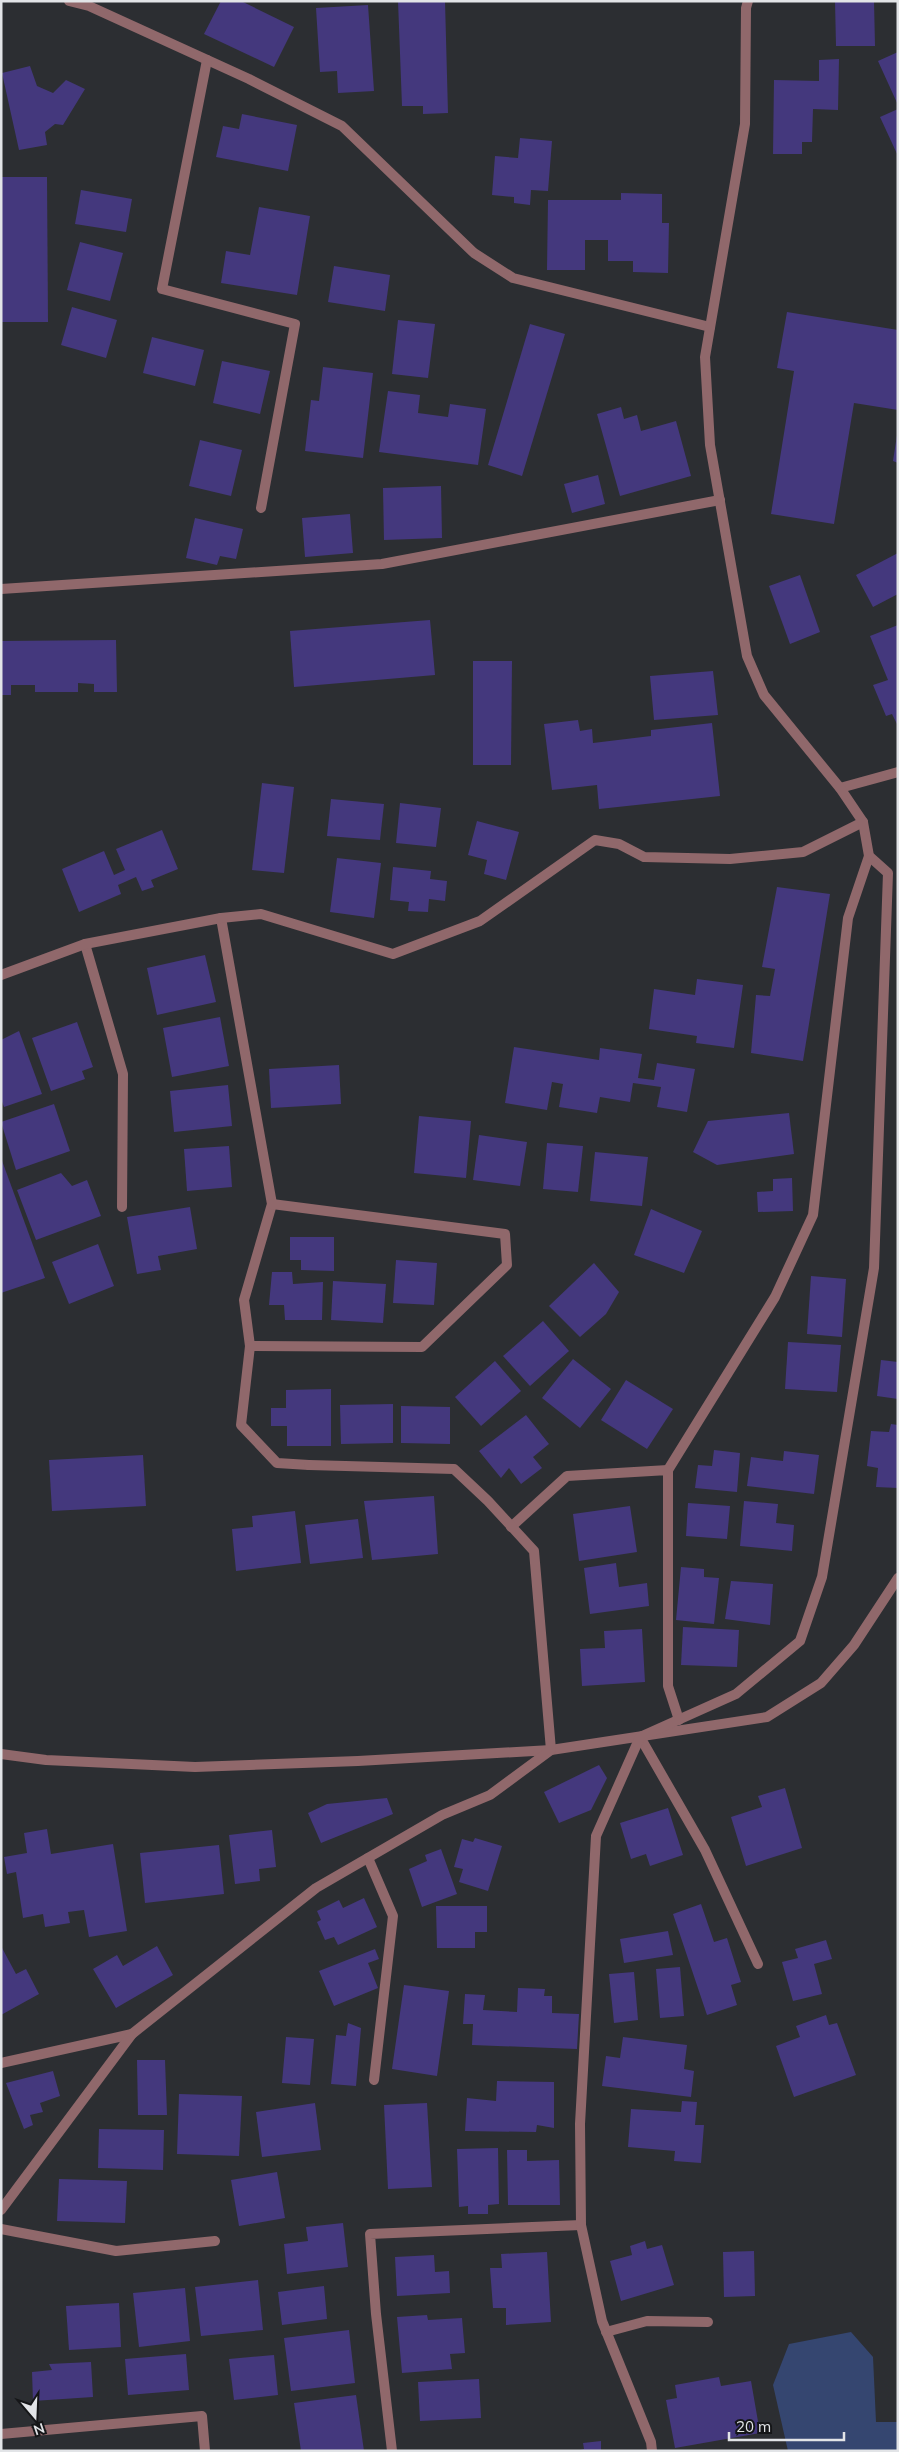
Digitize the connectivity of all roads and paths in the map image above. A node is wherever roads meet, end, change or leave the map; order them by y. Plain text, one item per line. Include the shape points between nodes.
1 (69, 1) edge
2 (748, 1) edge
3 (207, 60) junction
4 (710, 327) junction
5 (720, 500) junction
6 (261, 508) dead end
7 (1, 589) edge
8 (898, 772) edge
9 (840, 788) junction
10 (863, 822) junction
11 (870, 856) junction
12 (221, 918) junction
13 (85, 944) junction
14 (1, 974) edge
15 (272, 1204) junction
16 (122, 1207) dead end
17 (250, 1346) junction
18 (668, 1470) junction
19 (511, 1527) junction
20 (898, 1578) edge
21 (679, 1720) junction
22 (640, 1737) junction
23 (551, 1750) junction
24 (1, 1754) edge
25 (368, 1858) junction
26 (758, 1964) dead end
27 (132, 2034) junction
28 (1, 2063) edge
29 (374, 2080) dead end
30 (1, 2210) edge
31 (582, 2225) junction
32 (1, 2229) edge
33 (215, 2241) dead end
34 (708, 2322) dead end
35 (606, 2332) junction
36 (1, 2434) edge
37 (205, 2451) edge
38 (392, 2451) edge
39 (652, 2451) edge

1 - 3 street via 89,6
2 - 4 street via 745,124
3 - 4 street via 342,126 474,253 513,278
3 - 6 street via 162,289 295,324
4 - 5 street via 705,358 710,445
5 - 7 street via 382,564
5 - 9 street via 747,656 764,696
8 - 9 street
9 - 10 street
10 - 11 street
10 - 12 street via 803,852 730,860 644,857 619,844 595,840 480,921 393,954 261,914
11 - 18 street via 848,918 813,1215 775,1297
11 - 21 street via 888,873 874,1268 822,1577 800,1641 736,1694
12 - 13 street
12 - 15 street
13 - 14 street
13 - 16 street via 124,1074
15 - 17 street via 244,1300
15 - 17 street via 505,1234 507,1265 422,1346
17 - 19 street via 241,1425 277,1463 454,1469
18 - 19 street via 567,1476
18 - 21 street via 668,1686
19 - 23 street via 534,1551
20 - 22 street via 854,1645 821,1684 767,1717
21 - 22 street
22 - 23 street
22 - 26 street via 705,1850
22 - 31 street via 596,1836 580,2124
23 - 24 street via 196,1767 46,1760
23 - 25 street via 490,1795 442,1815
25 - 27 street via 316,1888
25 - 29 street via 393,1916
27 - 28 street
27 - 30 street
31 - 35 street
31 - 38 street via 370,2234
32 - 33 street via 116,2251
34 - 35 street via 647,2321
35 - 39 street via 652,2442
36 - 37 street via 202,2416

